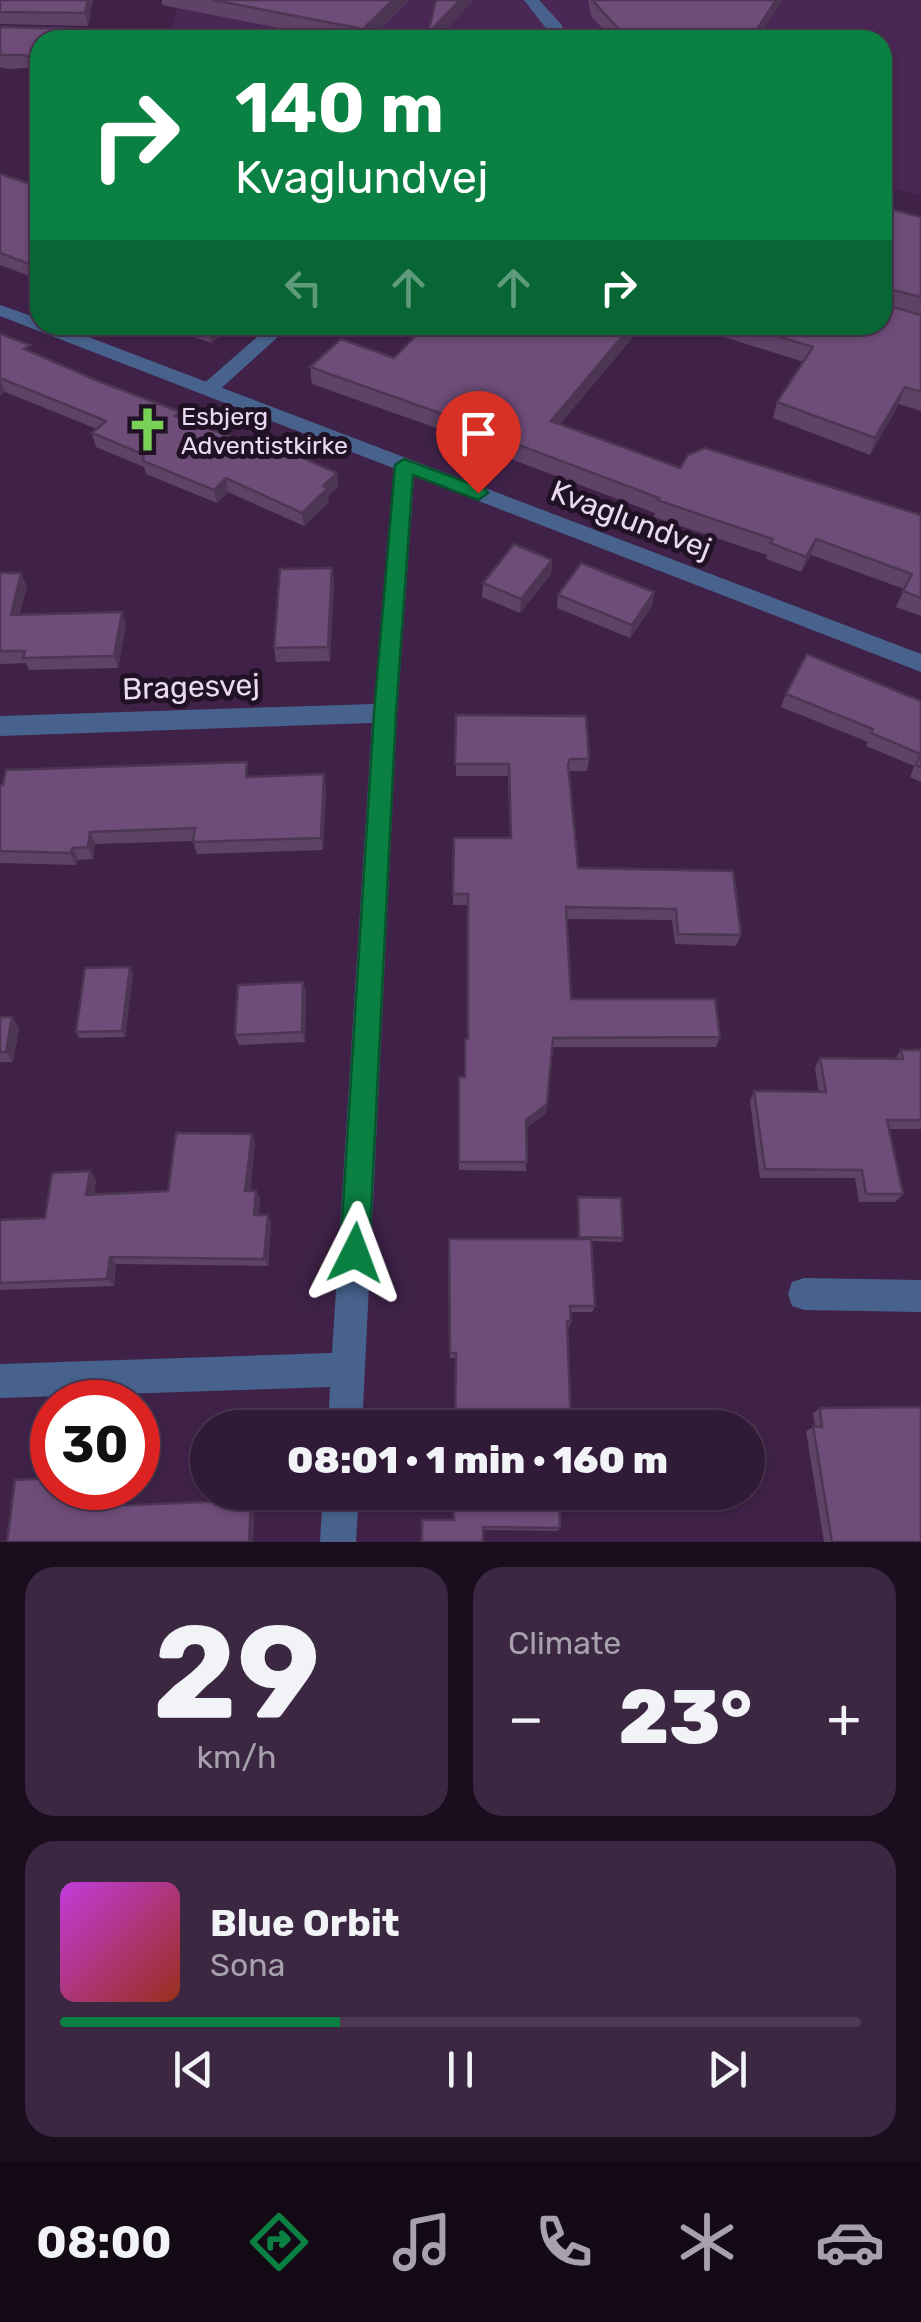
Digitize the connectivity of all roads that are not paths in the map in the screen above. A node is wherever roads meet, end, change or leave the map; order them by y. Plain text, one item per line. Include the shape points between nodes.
1 (531, 0) edge
2 (558, 30) edge
3 (0, 32) edge
4 (30, 32) edge
5 (0, 310) edge
6 (30, 321) edge
7 (66, 335) edge
8 (271, 335) edge
9 (209, 389) junction
10 (404, 465) junction
11 (921, 663) edge
12 (385, 713) junction
13 (0, 726) edge
14 (804, 1294) dead end
15 (921, 1296) edge
16 (348, 1368) junction
17 (0, 1381) edge
18 (346, 1410) edge
19 (340, 1510) edge
20 (338, 1542) edge

1 - 2 street
3 - 4 street
5 - 6 street, Kvaglundvej
7 - 9 street, Kvaglundvej
8 - 9 street
9 - 10 street, Kvaglundvej
10 - 11 street, Kvaglundvej
10 - 12 street
12 - 13 street, Bragesvej
12 - 16 street
14 - 15 street
16 - 17 street
16 - 18 street
19 - 20 street

